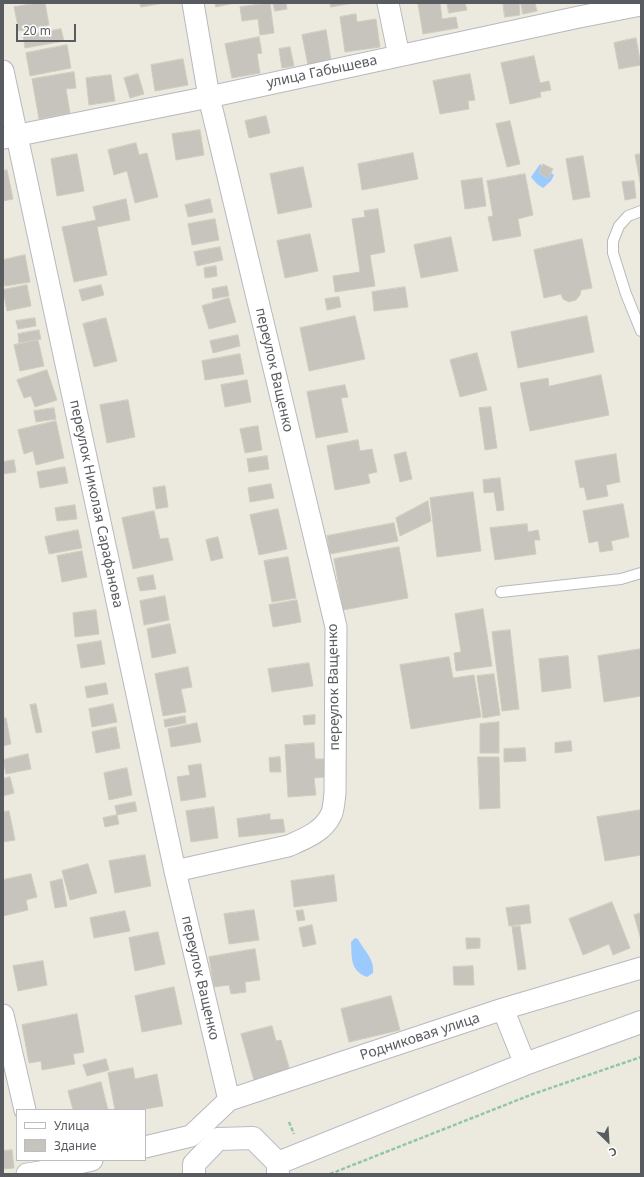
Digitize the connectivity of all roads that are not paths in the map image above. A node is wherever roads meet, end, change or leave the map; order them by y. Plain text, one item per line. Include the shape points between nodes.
1 (193, 3) edge
2 (388, 3) edge
3 (641, 4) edge
4 (577, 10) edge
5 (399, 56) junction
6 (3, 71) edge
7 (209, 97) junction
8 (10, 137) edge
9 (641, 210) edge
10 (641, 331) edge
11 (641, 573) edge
12 (501, 592) dead end
13 (175, 871) junction
14 (641, 968) edge
15 (503, 1009) junction
16 (3, 1015) edge
17 (641, 1022) edge
18 (525, 1064) junction
19 (229, 1100) junction
20 (25, 1109) edge
21 (207, 1121) junction
22 (218, 1139) junction
23 (146, 1147) edge
24 (86, 1161) edge
25 (278, 1168) edge
26 (34, 1169) edge
27 (194, 1174) edge

1 - 7 street, переулок Ващенко
2 - 5 street
3 - 4 street, улица Габышева
4 - 5 street, улица Габышева
5 - 7 street, улица Габышева
6 - 8 street, переулок Николая Сарафанова
7 - 8 street, улица Габышева
7 - 13 street, переулок Ващенко via 336,627 335,793 331,814 315,832 303,840 288,846
8 - 13 street, переулок Николая Сарафанова
9 - 10 lane via 628,216 618,226 613,241 613,253
11 - 12 lane via 621,579
13 - 19 street, переулок Ващенко
14 - 15 street, Родниковая улица
15 - 18 street
15 - 19 street, Родниковая улица
16 - 20 street
17 - 18 main road
18 - 25 main road
19 - 21 street, Родниковая улица
21 - 22 street
21 - 23 street, Родниковая улица via 191,1136
22 - 25 main road via 253,1138
22 - 27 main road via 194,1164
24 - 26 street

